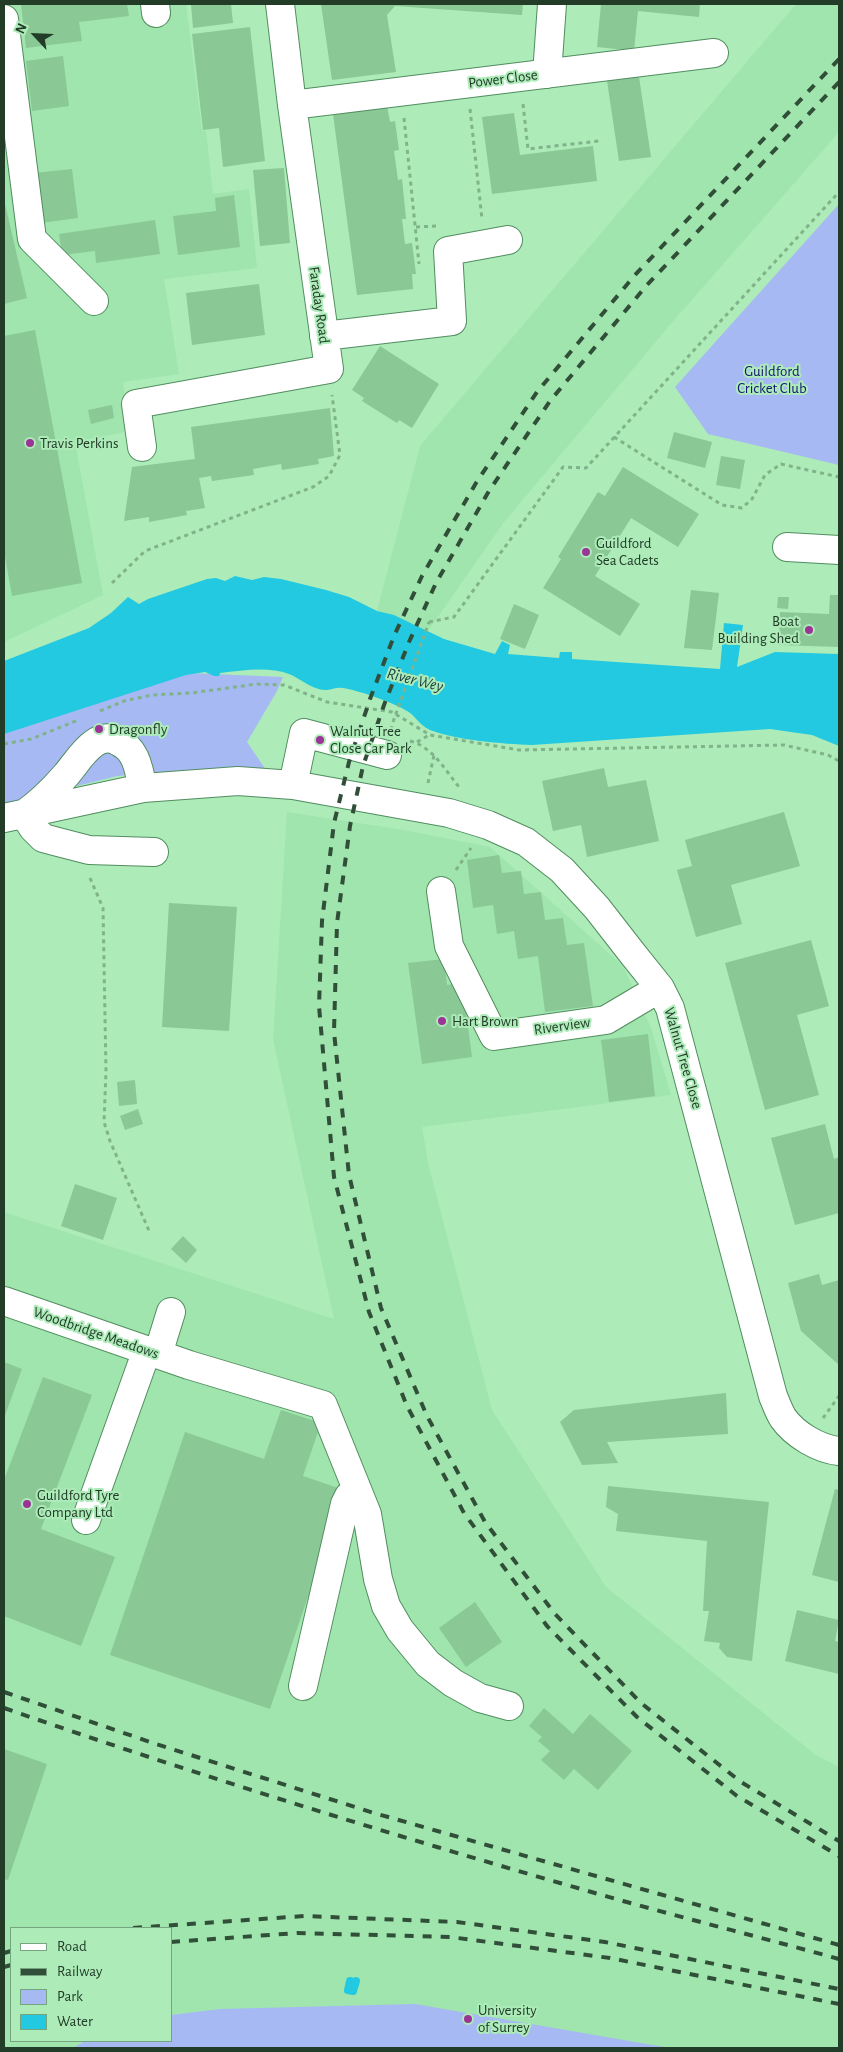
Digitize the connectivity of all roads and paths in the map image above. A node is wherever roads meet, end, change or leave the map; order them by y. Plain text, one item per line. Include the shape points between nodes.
1 (280, 4) edge
2 (552, 4) edge
3 (4, 19) edge
4 (714, 53) dead end
5 (547, 74) junction
6 (520, 77) junction
7 (467, 83) junction
8 (402, 91) junction
9 (292, 105) junction
10 (599, 141) dead end
11 (839, 192) edge
12 (482, 221) dead end
13 (444, 225) dead end
14 (416, 227) junction
15 (508, 240) dead end
16 (420, 266) dead end
17 (94, 301) dead end
18 (324, 336) junction
19 (329, 369) junction
20 (614, 438) junction
21 (142, 447) dead end
22 (839, 477) edge
23 (787, 547) dead end
24 (839, 550) edge
25 (112, 583) dead end
26 (96, 712) dead end
27 (87, 716) dead end
28 (393, 722) dead end
29 (430, 735) junction
30 (4, 744) edge
31 (434, 754) dead end
32 (387, 755) dead end
33 (839, 761) edge
34 (293, 784) junction
35 (143, 788) junction
36 (14, 816) edge
37 (488, 825) junction
38 (154, 852) dead end
39 (88, 874) dead end
40 (441, 891) joint
41 (660, 988) junction
42 (150, 1233) dead end
43 (4, 1302) edge
44 (170, 1312) dead end
45 (152, 1352) junction
46 (834, 1450) edge
47 (357, 1491) junction
48 (86, 1520) dead end
49 (303, 1686) dead end
50 (508, 1706) dead end

1 - 9 street, Faraday Road
2 - 5 street
3 - 17 street via 32,239
4 - 5 street, Power Close
5 - 6 street, Power Close
6 - 7 street, Power Close
6 - 10 path via 528,149
7 - 8 street, Power Close
7 - 12 path
8 - 9 street, Power Close
8 - 14 path
9 - 18 street, Faraday Road
11 - 20 path
13 - 14 path
14 - 16 path
15 - 18 street via 448,252 452,321
18 - 19 street, Faraday Road
19 - 21 street via 136,404
19 - 25 path via 340,455 329,476 313,487 145,552
20 - 22 path via 722,505 742,508 752,499 765,475 781,464
20 - 28 path, bridge via 586,468 563,467 454,617 429,622
23 - 24 street
26 - 29 path via 124,701 152,696 257,684 284,685 327,702 392,712
27 - 30 path via 32,739
29 - 31 path via 417,742
29 - 33 path via 519,750 784,746 828,755
32 - 34 street via 304,733
34 - 35 street via 238,781
34 - 37 street, Walnut Tree Close via 449,813
35 - 36 street
35 - 36 street via 134,755 117,740 105,738 86,749 40,803
36 - 38 street via 43,838 89,850
37 - 40 path
37 - 41 street, Walnut Tree Close via 526,842 562,870 597,908
39 - 42 path via 103,908 104,1122
40 - 41 street, Riverview via 449,946 494,1036 606,1020
41 - 46 street, Walnut Tree Close via 670,1008 774,1396 782,1416 796,1432
43 - 45 street, Woodbridge Meadows
44 - 45 street
45 - 47 street, Woodbridge Meadows via 323,1406
45 - 48 street
47 - 49 street via 345,1504
47 - 50 street via 366,1514 386,1606 400,1630 428,1664 453,1683 480,1698

